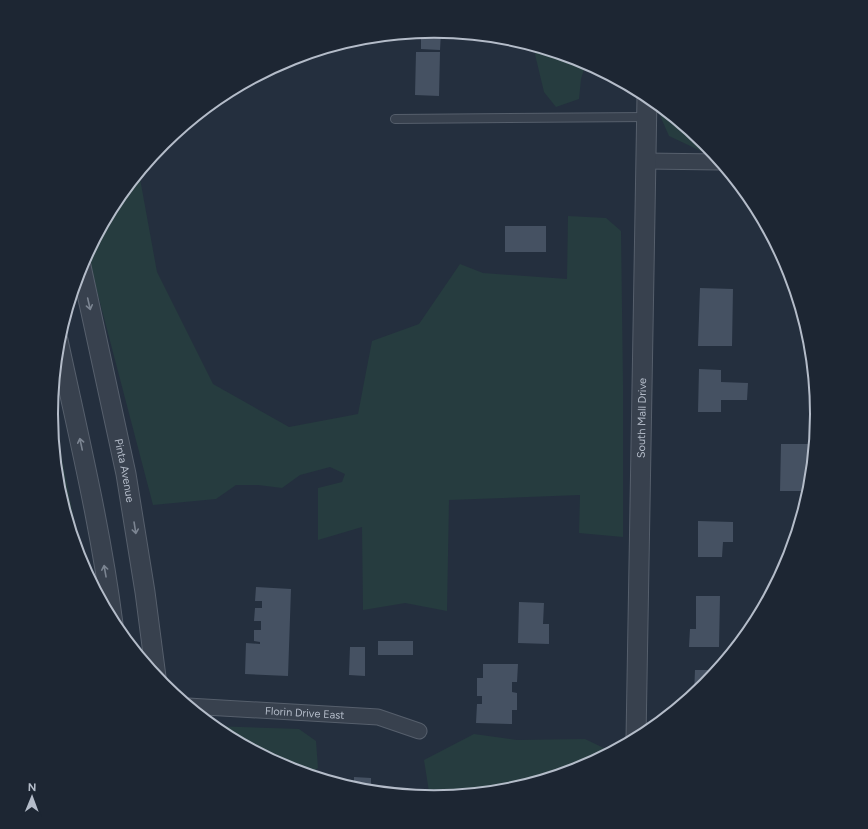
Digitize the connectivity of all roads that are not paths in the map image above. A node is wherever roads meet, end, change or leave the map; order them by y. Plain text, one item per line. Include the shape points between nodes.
1 (647, 104) edge
2 (647, 118) junction
3 (395, 119) dead end
4 (645, 161) junction
5 (713, 162) edge
6 (83, 278) edge
7 (62, 359) edge
8 (111, 608) edge
9 (155, 667) edge
10 (197, 707) edge
11 (419, 731) dead end
12 (636, 732) edge

1 - 2 street, South Mall Drive
2 - 3 lane
2 - 4 street, South Mall Drive
4 - 5 street
4 - 12 street, South Mall Drive
6 -> 9 street, Pinta Avenue via 126,474
8 -> 7 street via 89,484
10 - 11 street, Florin Drive East via 378,717

